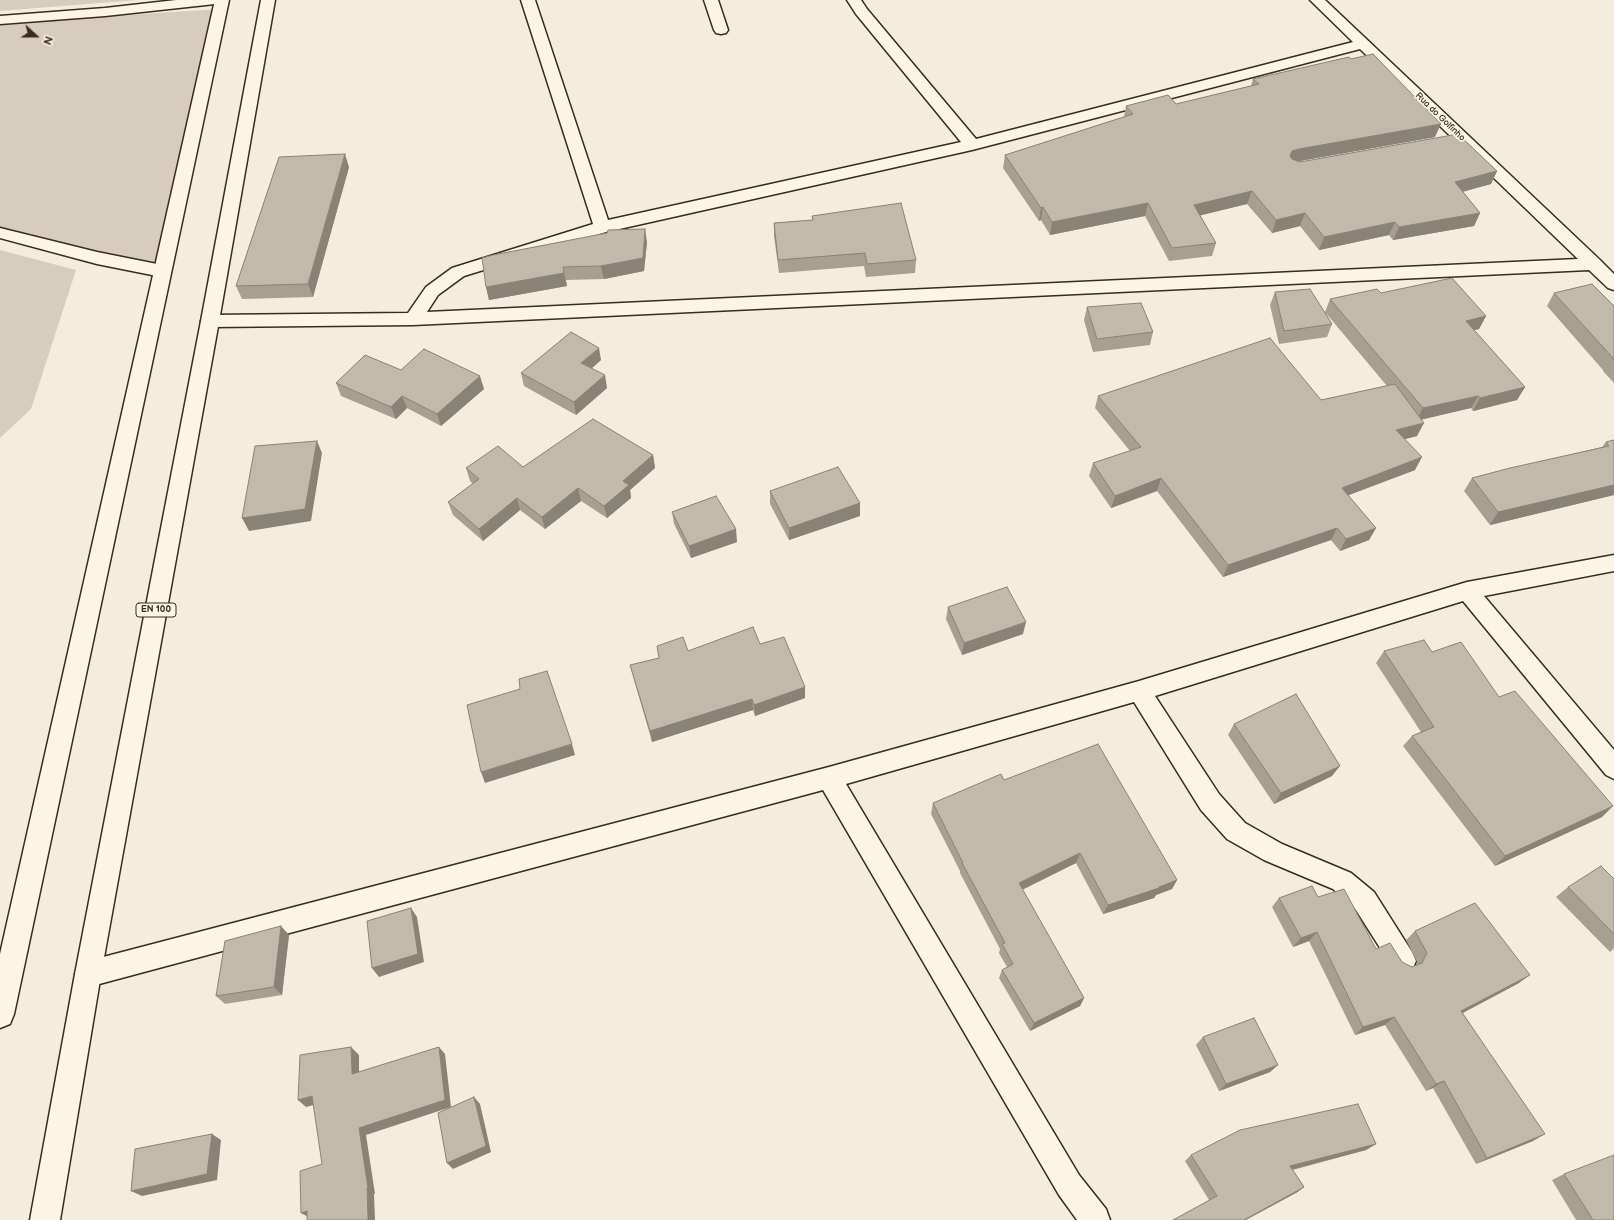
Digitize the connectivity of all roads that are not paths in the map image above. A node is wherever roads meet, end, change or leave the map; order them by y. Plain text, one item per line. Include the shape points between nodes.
1 (215, 0) edge
2 (222, 0) edge
3 (268, 0) edge
4 (528, 0) edge
5 (710, 0) edge
6 (854, 0) edge
7 (1317, 0) edge
8 (0, 20) edge
9 (721, 30) dead end
10 (1364, 44) junction
11 (972, 145) junction
12 (602, 227) junction
13 (0, 233) edge
14 (1594, 264) junction
15 (162, 271) junction
16 (1614, 284) edge
17 (413, 319) junction
18 (210, 321) junction
19 (1614, 563) edge
20 (1466, 591) junction
21 (1139, 691) junction
22 (1614, 768) edge
23 (829, 778) junction
24 (8, 942) edge
25 (1403, 961) edge
26 (88, 974) junction
27 (0, 1014) edge
28 (45, 1220) edge
29 (1095, 1220) edge

1 - 8 street
2 - 15 street
3 - 18 street, EN 100
4 - 12 street
5 - 9 street
6 - 11 street
7 - 10 street, Rua do Golfinho
10 - 11 street
10 - 14 street, Rua do Golfinho via 1455,140
11 - 12 street
12 - 17 street via 458,272 432,291
13 - 15 street via 97,258
14 - 16 street, Rua do Golfinho
14 - 17 street
15 - 24 street
17 - 18 street
18 - 26 street, EN 100
19 - 20 street
20 - 21 street
20 - 22 street
21 - 23 street
21 - 25 street via 1210,802 1236,831 1273,852 1342,880 1365,901
23 - 26 street
23 - 29 street via 1069,1184
24 - 27 street
26 - 28 street, EN 100

